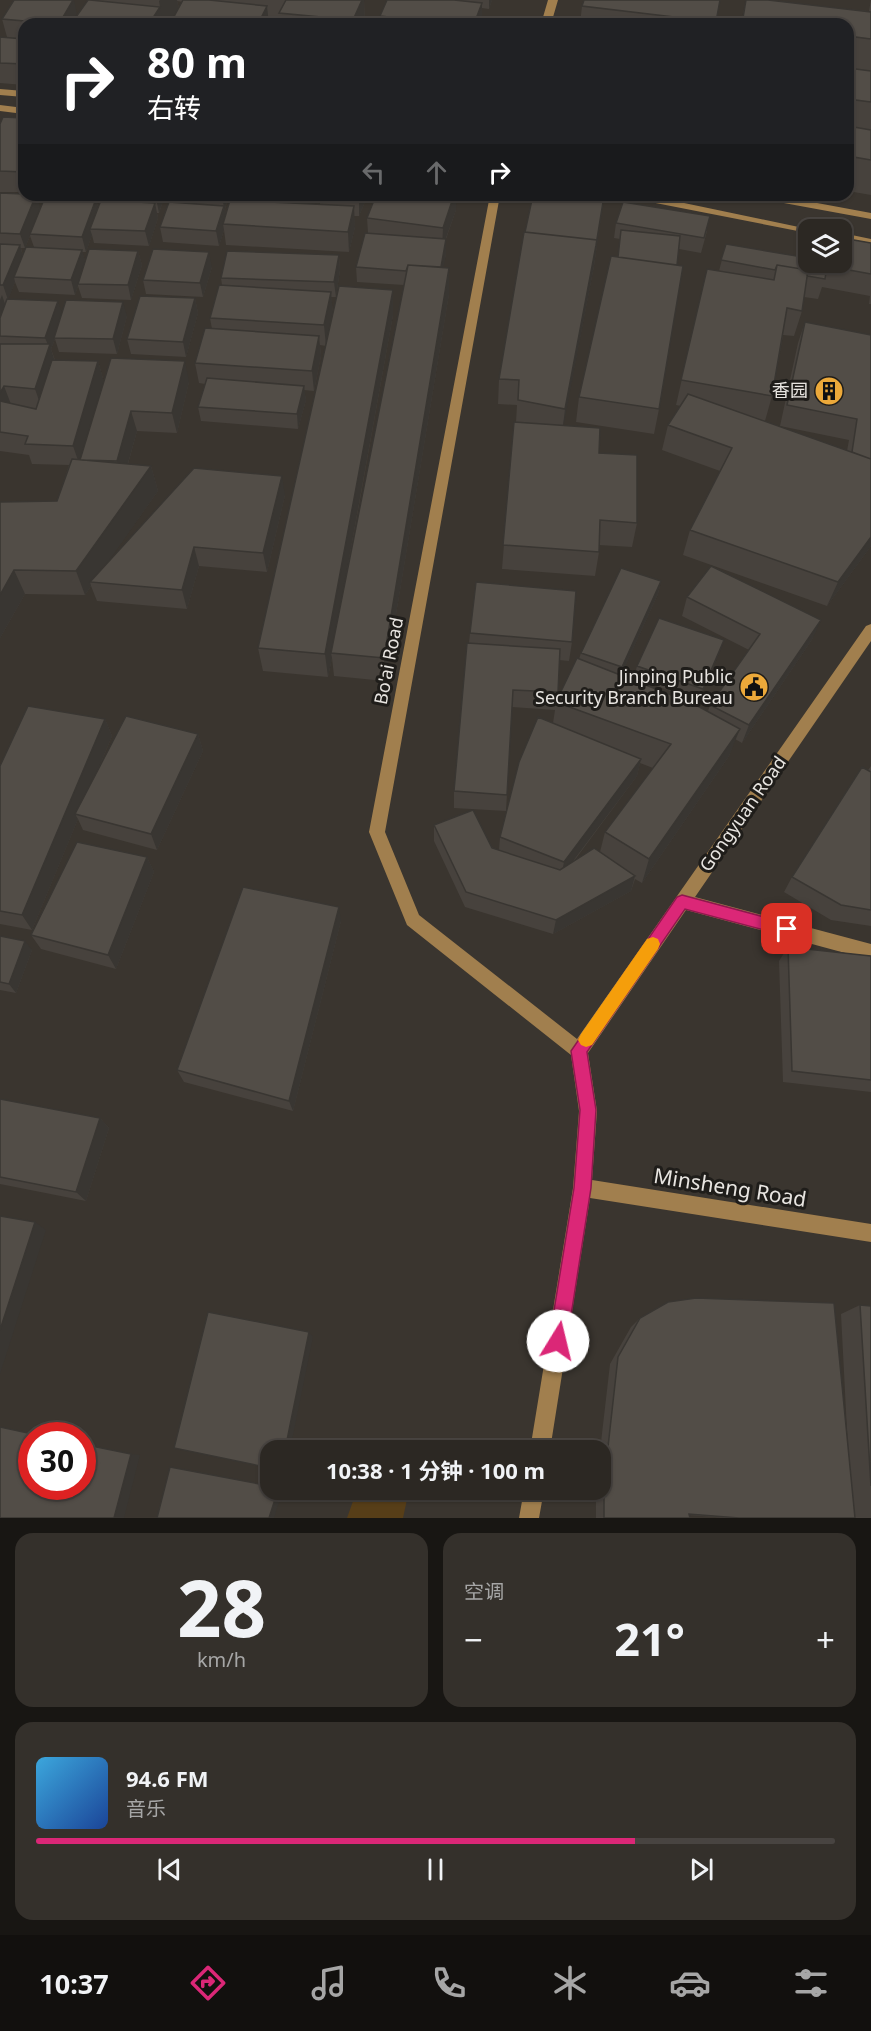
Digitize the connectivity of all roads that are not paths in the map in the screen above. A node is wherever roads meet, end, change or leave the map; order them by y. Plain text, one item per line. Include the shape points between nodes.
1 (553, 0) edge
2 (548, 18) edge
3 (0, 92) edge
4 (18, 94) edge
5 (0, 108) edge
6 (18, 110) edge
7 (494, 201) edge
8 (661, 201) edge
9 (790, 201) edge
10 (871, 216) edge
11 (798, 228) edge
12 (852, 238) edge
13 (871, 242) edge
14 (871, 630) edge
15 (682, 902) junction
16 (871, 952) edge
17 (579, 1051) junction
18 (582, 1188) junction
19 (871, 1233) edge
20 (542, 1440) edge
21 (532, 1500) edge
22 (529, 1518) edge

1 - 2 street
3 - 4 street
5 - 6 street
7 - 17 street, Bo'ai Road via 377,832 412,920
8 - 11 street
9 - 10 street
12 - 13 street
14 - 15 street, Gongyuan Road
15 - 16 street
15 - 17 street, Gongyuan Road
17 - 18 street via 588,1110
18 - 19 street, Minsheng Road
18 - 20 street
21 - 22 street

